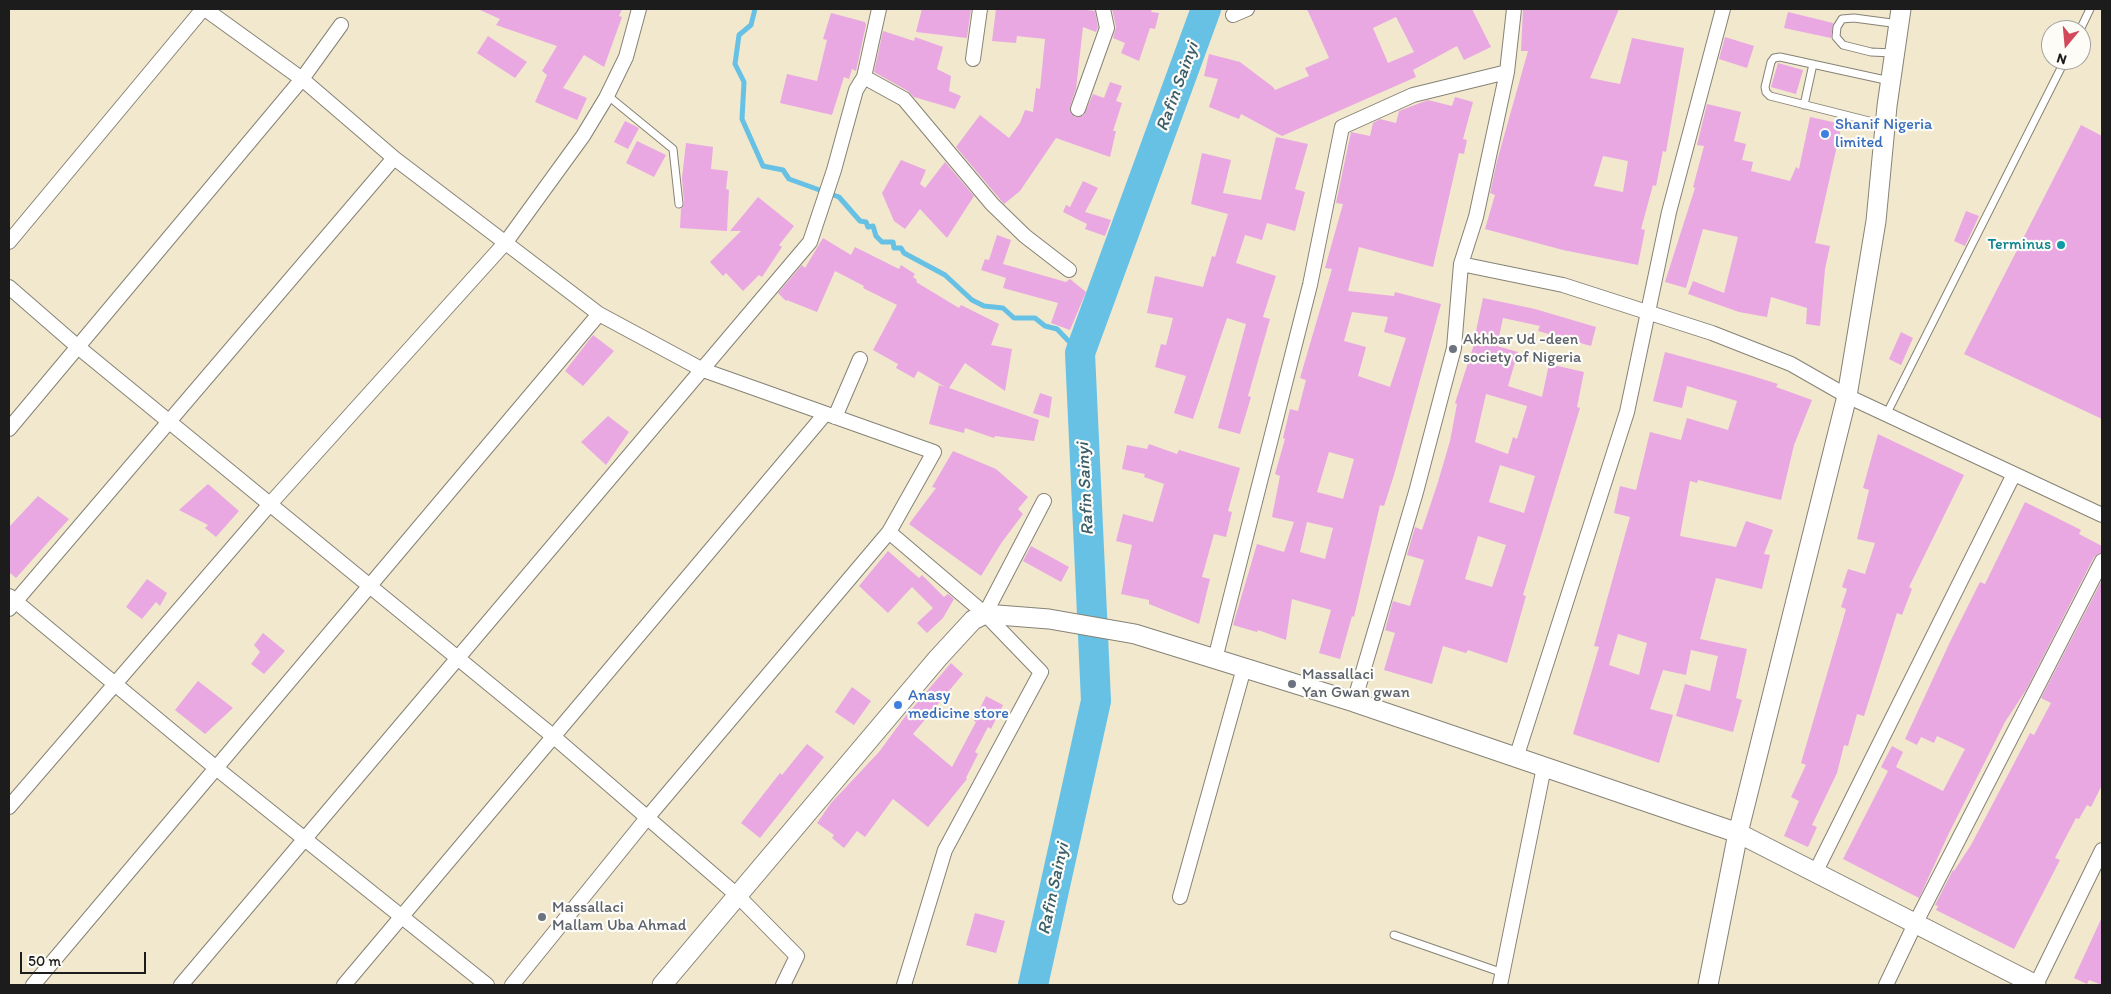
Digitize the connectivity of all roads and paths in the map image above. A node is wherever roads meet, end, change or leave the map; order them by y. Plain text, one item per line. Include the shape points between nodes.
1 (204, 9) edge
2 (639, 9) edge
3 (879, 9) edge
4 (980, 9) edge
5 (1103, 9) edge
6 (1246, 9) edge
7 (1514, 9) edge
8 (1723, 9) edge
9 (1233, 15) dead end
10 (1900, 16) edge
11 (341, 25) dead end
12 (1893, 53) junction
13 (973, 59) dead end
14 (1813, 64) junction
15 (2059, 70) edge
16 (1507, 72) junction
17 (864, 77) junction
18 (302, 80) junction
19 (1890, 81) junction
20 (607, 95) junction
21 (1804, 105) junction
22 (1078, 109) dead end
23 (1885, 125) junction
24 (394, 158) junction
25 (679, 204) dead end
26 (9, 242) edge
27 (506, 242) junction
28 (1461, 264) junction
29 (1069, 270) dead end
30 (9, 287) edge
31 (1648, 313) junction
32 (599, 314) junction
33 (78, 347) junction
34 (860, 359) dead end
35 (703, 370) junction
36 (1847, 396) junction
37 (1886, 414) junction
38 (830, 416) junction
39 (170, 420) junction
40 (9, 430) edge
41 (2014, 474) junction
42 (1044, 501) dead end
43 (270, 504) junction
44 (2102, 515) edge
45 (888, 532) junction
46 (2102, 561) edge
47 (369, 587) junction
48 (11, 602) edge
49 (985, 614) junction
50 (458, 659) junction
51 (1215, 660) junction
52 (1244, 668) junction
53 (114, 684) junction
54 (1354, 702) junction
55 (554, 737) junction
56 (1516, 758) junction
57 (1544, 767) junction
58 (216, 768) junction
59 (9, 807) edge
60 (647, 818) junction
61 (1738, 833) junction
62 (304, 839) junction
63 (2102, 850) edge
64 (1815, 873) junction
65 (738, 896) junction
66 (1180, 897) dead end
67 (402, 916) junction
68 (1915, 924) junction
69 (1394, 935) dead end
70 (1501, 979) edge
71 (32, 985) edge
72 (181, 985) edge
73 (344, 985) edge
74 (487, 985) edge
75 (512, 985) edge
76 (662, 985) edge
77 (783, 985) edge
78 (904, 985) edge
79 (1708, 985) edge
80 (1886, 985) edge
81 (2036, 985) edge

1 - 18 street
1 - 26 street
2 - 20 street via 626,57
3 - 17 street
4 - 13 street
5 - 22 street via 1106,28
6 - 9 street
7 - 16 street
8 - 31 street via 1685,149
10 - 12 street
10 - 12 lane via 1842,18 1837,27 1836,37 1843,46
11 - 18 street
12 - 19 street
14 - 19 lane
14 - 21 lane
14 - 21 lane via 1774,58 1765,87 1770,96
15 - 37 lane
16 - 28 street via 1476,217
16 - 51 street via 1413,95 1342,127 1310,285
17 - 29 street via 904,100 992,204 1024,236
17 - 35 street via 856,90 810,242
18 - 24 street
18 - 33 street
19 - 23 street
20 - 25 lane via 673,148
20 - 27 street via 583,136
21 - 23 lane
23 - 36 street via 1876,221
24 - 27 street
24 - 39 street
27 - 32 street
27 - 43 street
28 - 31 street via 1563,285
28 - 54 street via 1454,348 1416,492
30 - 33 street
31 - 36 street via 1712,333 1791,364
31 - 56 street via 1627,412
32 - 35 street
32 - 47 street
33 - 39 street
33 - 40 street
34 - 38 street
35 - 38 street
35 - 50 street
36 - 37 street
36 - 61 street
37 - 41 street
38 - 45 street via 934,452
38 - 55 street
39 - 43 street
39 - 48 street
41 - 44 street
41 - 64 street
42 - 49 street
43 - 47 street
43 - 53 street
45 - 49 street
45 - 60 street
46 - 68 street
47 - 50 street
47 - 58 street
48 - 53 street
49 - 51 street via 1050,619 1135,634
49 - 65 street via 973,620 938,658
49 - 78 street via 1041,672 945,850
50 - 55 street
50 - 62 street
51 - 52 street
52 - 54 street
52 - 66 street
53 - 58 street
53 - 59 street
54 - 56 street
55 - 60 street
55 - 67 street
56 - 57 street
57 - 61 street
57 - 70 street
58 - 62 street
58 - 71 street
60 - 65 street
60 - 75 street
61 - 64 street
61 - 79 street
62 - 67 street
62 - 72 street
63 - 81 street
64 - 68 street
65 - 76 street
65 - 77 street via 797,956
67 - 73 street
67 - 74 street
68 - 80 street
68 - 81 street
69 - 70 lane

